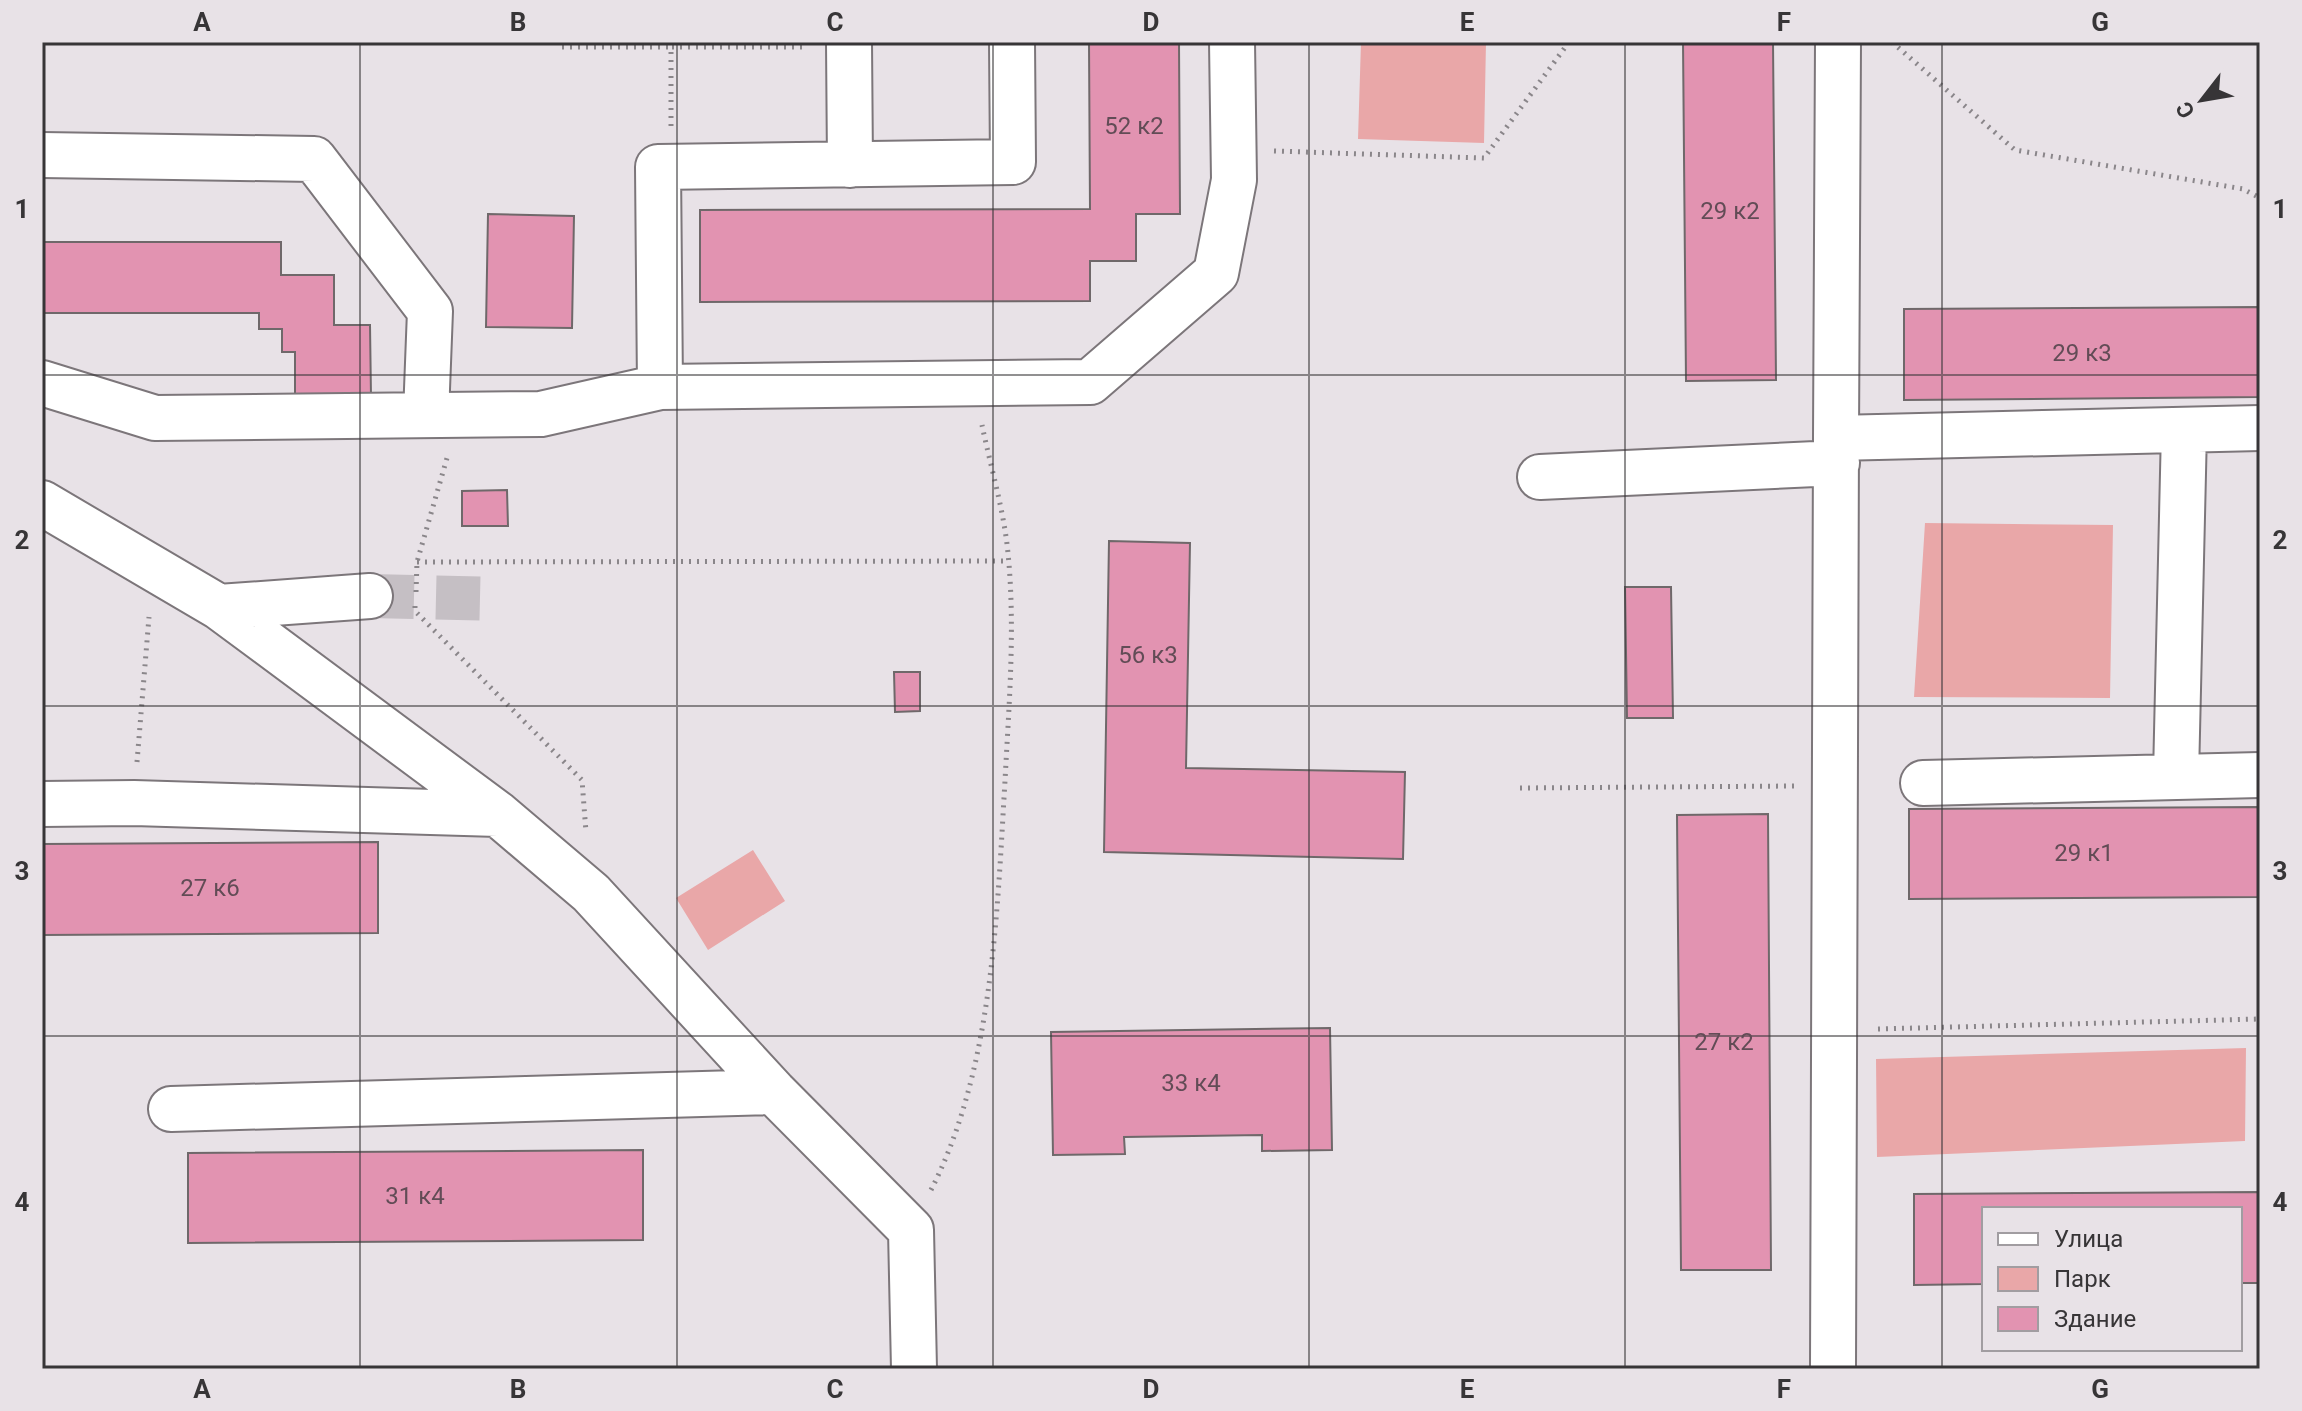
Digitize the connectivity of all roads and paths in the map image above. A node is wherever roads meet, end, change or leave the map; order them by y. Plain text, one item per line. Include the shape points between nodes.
1 (1012, 42) edge
2 (1232, 42) edge
3 (1569, 42) edge
4 (1838, 42) edge
5 (1892, 42) edge
6 (849, 44) edge
7 (562, 47) dead end
8 (671, 47) junction
9 (671, 133) dead end
10 (1233, 150) junction
11 (42, 155) edge
12 (850, 165) junction
13 (2260, 198) edge
14 (42, 383) edge
15 (974, 384) junction
16 (660, 387) junction
17 (443, 415) junction
18 (2260, 428) edge
19 (2184, 430) junction
20 (1836, 451) junction
21 (1540, 477) dead end
22 (42, 503) edge
23 (1008, 561) junction
24 (417, 562) junction
25 (153, 568) junction
26 (370, 596) tunnel mouth
27 (219, 607) junction
28 (2260, 775) edge
29 (2176, 776) junction
30 (1923, 783) dead end
31 (1835, 786) junction
32 (1520, 788) dead end
33 (134, 803) junction
34 (42, 804) edge
35 (498, 814) junction
36 (591, 893) junction
37 (2260, 1019) edge
38 (1833, 1031) junction
39 (774, 1092) junction
40 (171, 1109) dead end
41 (911, 1230) junction
42 (1832, 1354) edge
43 (914, 1369) edge
44 (1799, 1369) edge

1 - 12 lane via 1013,162
2 - 10 lane
3 - 10 path via 1484,158
4 - 20 lane
5 - 13 path via 2015,150 2243,189
6 - 8 path
6 - 12 lane
7 - 8 path
8 - 9 path
10 - 15 lane via 1234,180 1216,273 1090,382
11 - 17 lane via 314,159 430,311
12 - 16 lane via 658,167
14 - 17 lane via 155,418
15 - 16 lane
15 - 23 path
16 - 17 lane via 541,414
17 - 24 path
18 - 19 lane
19 - 20 lane
19 - 29 lane
20 - 21 lane
20 - 31 lane
22 - 25 lane
23 - 24 path
23 - 41 path via 1009,715 985,1004 955,1144
24 - 36 path via 415,611 582,780
25 - 27 lane
25 - 33 path
26 - 27 lane
27 - 35 lane
28 - 29 lane
29 - 30 lane
31 - 32 path
31 - 38 lane
33 - 34 lane
33 - 35 lane
35 - 36 lane
36 - 39 lane
37 - 38 path
38 - 42 lane
39 - 40 lane
39 - 41 lane
41 - 43 lane
42 - 44 lane

